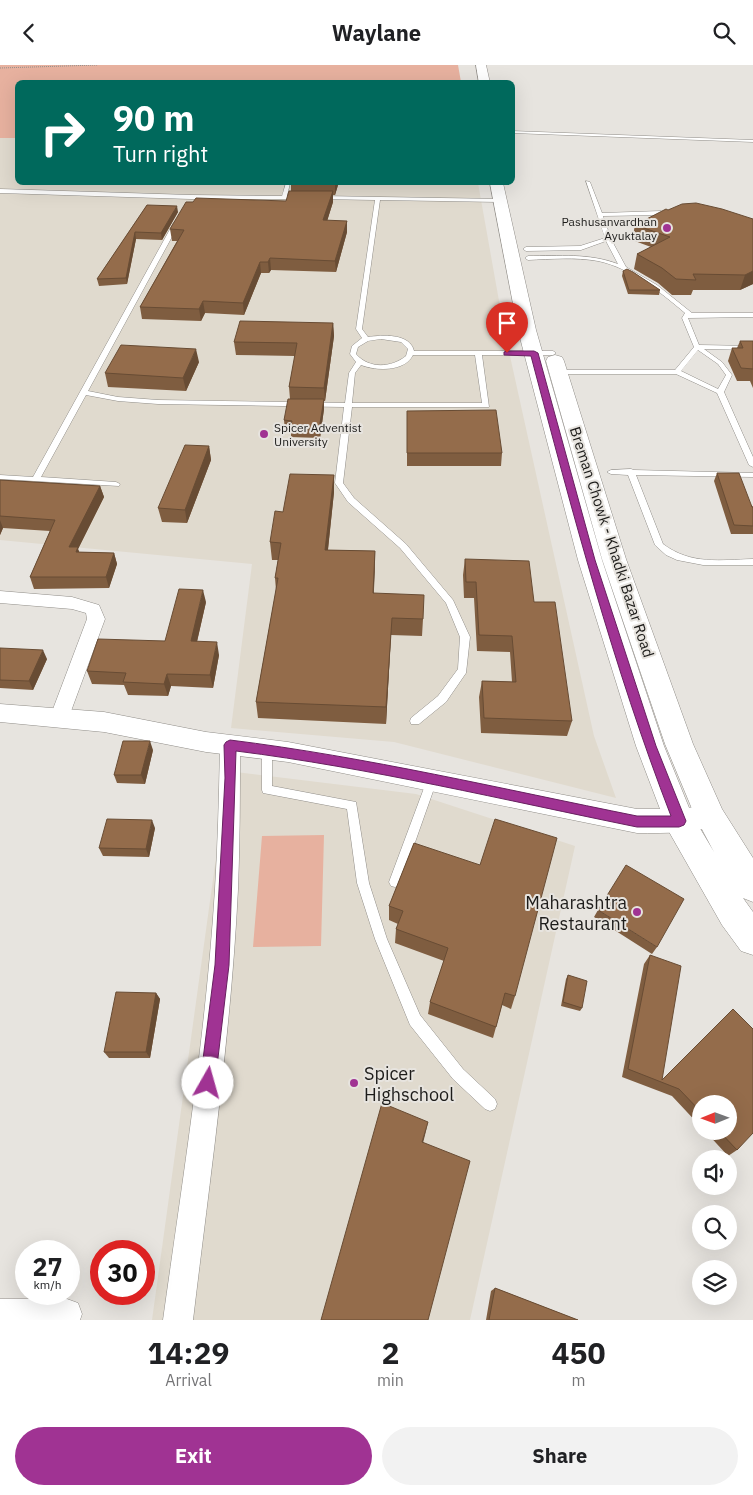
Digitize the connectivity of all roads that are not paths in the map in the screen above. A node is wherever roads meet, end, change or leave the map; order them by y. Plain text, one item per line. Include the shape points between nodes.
1 (470, 65) edge
2 (481, 65) edge
3 (473, 80) edge
4 (484, 80) edge
5 (515, 132) edge
6 (753, 141) edge
7 (588, 182) dead end
8 (287, 185) edge
9 (0, 191) edge
10 (504, 191) edge
11 (191, 197) junction
12 (284, 197) junction
13 (303, 198) edge
14 (312, 198) edge
15 (378, 198) junction
16 (186, 205) edge
17 (661, 213) edge
18 (182, 214) edge
19 (600, 215) junction
20 (608, 239) junction
21 (527, 253) junction
22 (623, 267) junction
23 (689, 314) junction
24 (753, 315) edge
25 (366, 339) junction
26 (697, 347) junction
27 (753, 348) edge
28 (411, 353) junction
29 (478, 353) junction
30 (548, 359) junction
31 (360, 361) junction
32 (677, 371) junction
33 (83, 392) junction
34 (720, 392) junction
35 (348, 404) junction
36 (753, 465) edge
37 (631, 471) junction
38 (611, 472) dead end
39 (753, 475) edge
40 (0, 477) edge
41 (36, 479) junction
42 (116, 484) dead end
43 (753, 562) edge
44 (0, 597) edge
45 (0, 713) edge
46 (60, 717) junction
47 (415, 721) dead end
48 (230, 745) junction
49 (267, 750) junction
50 (432, 780) junction
51 (710, 816) junction
52 (679, 821) junction
53 (395, 882) dead end
54 (753, 887) edge
55 (753, 939) edge
56 (490, 1103) dead end
57 (0, 1314) edge
58 (66, 1314) dead end
59 (178, 1320) edge

1 - 3 main road
2 - 4 main road
5 - 6 lane
7 - 19 lane
8 - 12 lane
9 - 11 lane
10 - 15 lane
10 - 21 main road, Breman Chowk - Khadki Bazar Road
10 - 30 main road, Breman Chowk - Khadki Bazar Road
11 - 12 lane
11 - 16 lane
12 - 13 lane
14 - 15 lane
15 - 25 lane via 359,329
17 - 19 lane
18 - 33 lane
19 - 20 lane
20 - 21 lane via 582,248
20 - 22 lane
21 - 22 lane via 588,258
21 - 30 main road, Breman Chowk - Khadki Bazar Road
22 - 23 lane via 666,293
23 - 24 lane
23 - 26 lane via 685,318
25 - 28 lane via 397,339 408,345
25 - 31 lane via 353,350
26 - 27 lane
26 - 32 lane
26 - 34 lane via 720,363 729,375
28 - 29 lane
28 - 31 lane via 405,361 391,366 375,366
29 - 30 lane
29 - 35 lane via 486,405
30 - 32 lane
30 - 51 main road, Breman Chowk - Khadki Bazar Road via 679,744
30 - 52 main road, Breman Chowk - Khadki Bazar Road via 590,560 650,746
31 - 35 lane via 352,373
32 - 34 lane
33 - 35 lane via 158,402
33 - 41 lane
34 - 36 lane
35 - 47 lane via 339,483 351,500 403,545 450,602 466,637 463,669 442,699
37 - 38 lane
37 - 39 lane
37 - 43 lane via 659,545 666,551 695,563
40 - 41 lane
41 - 42 lane
44 - 46 street via 72,603 93,609 96,619
45 - 46 street
46 - 48 street
48 - 49 street
48 - 59 street via 222,965
49 - 50 street
49 - 56 lane via 266,789 352,805 364,883 381,939 415,1020 458,1074
50 - 52 street via 637,821
50 - 53 lane
51 - 52 street
51 - 54 main road, Breman Chowk - Khadki Bazar Road
52 - 55 main road, Breman Chowk - Khadki Bazar Road via 734,914
57 - 58 street

